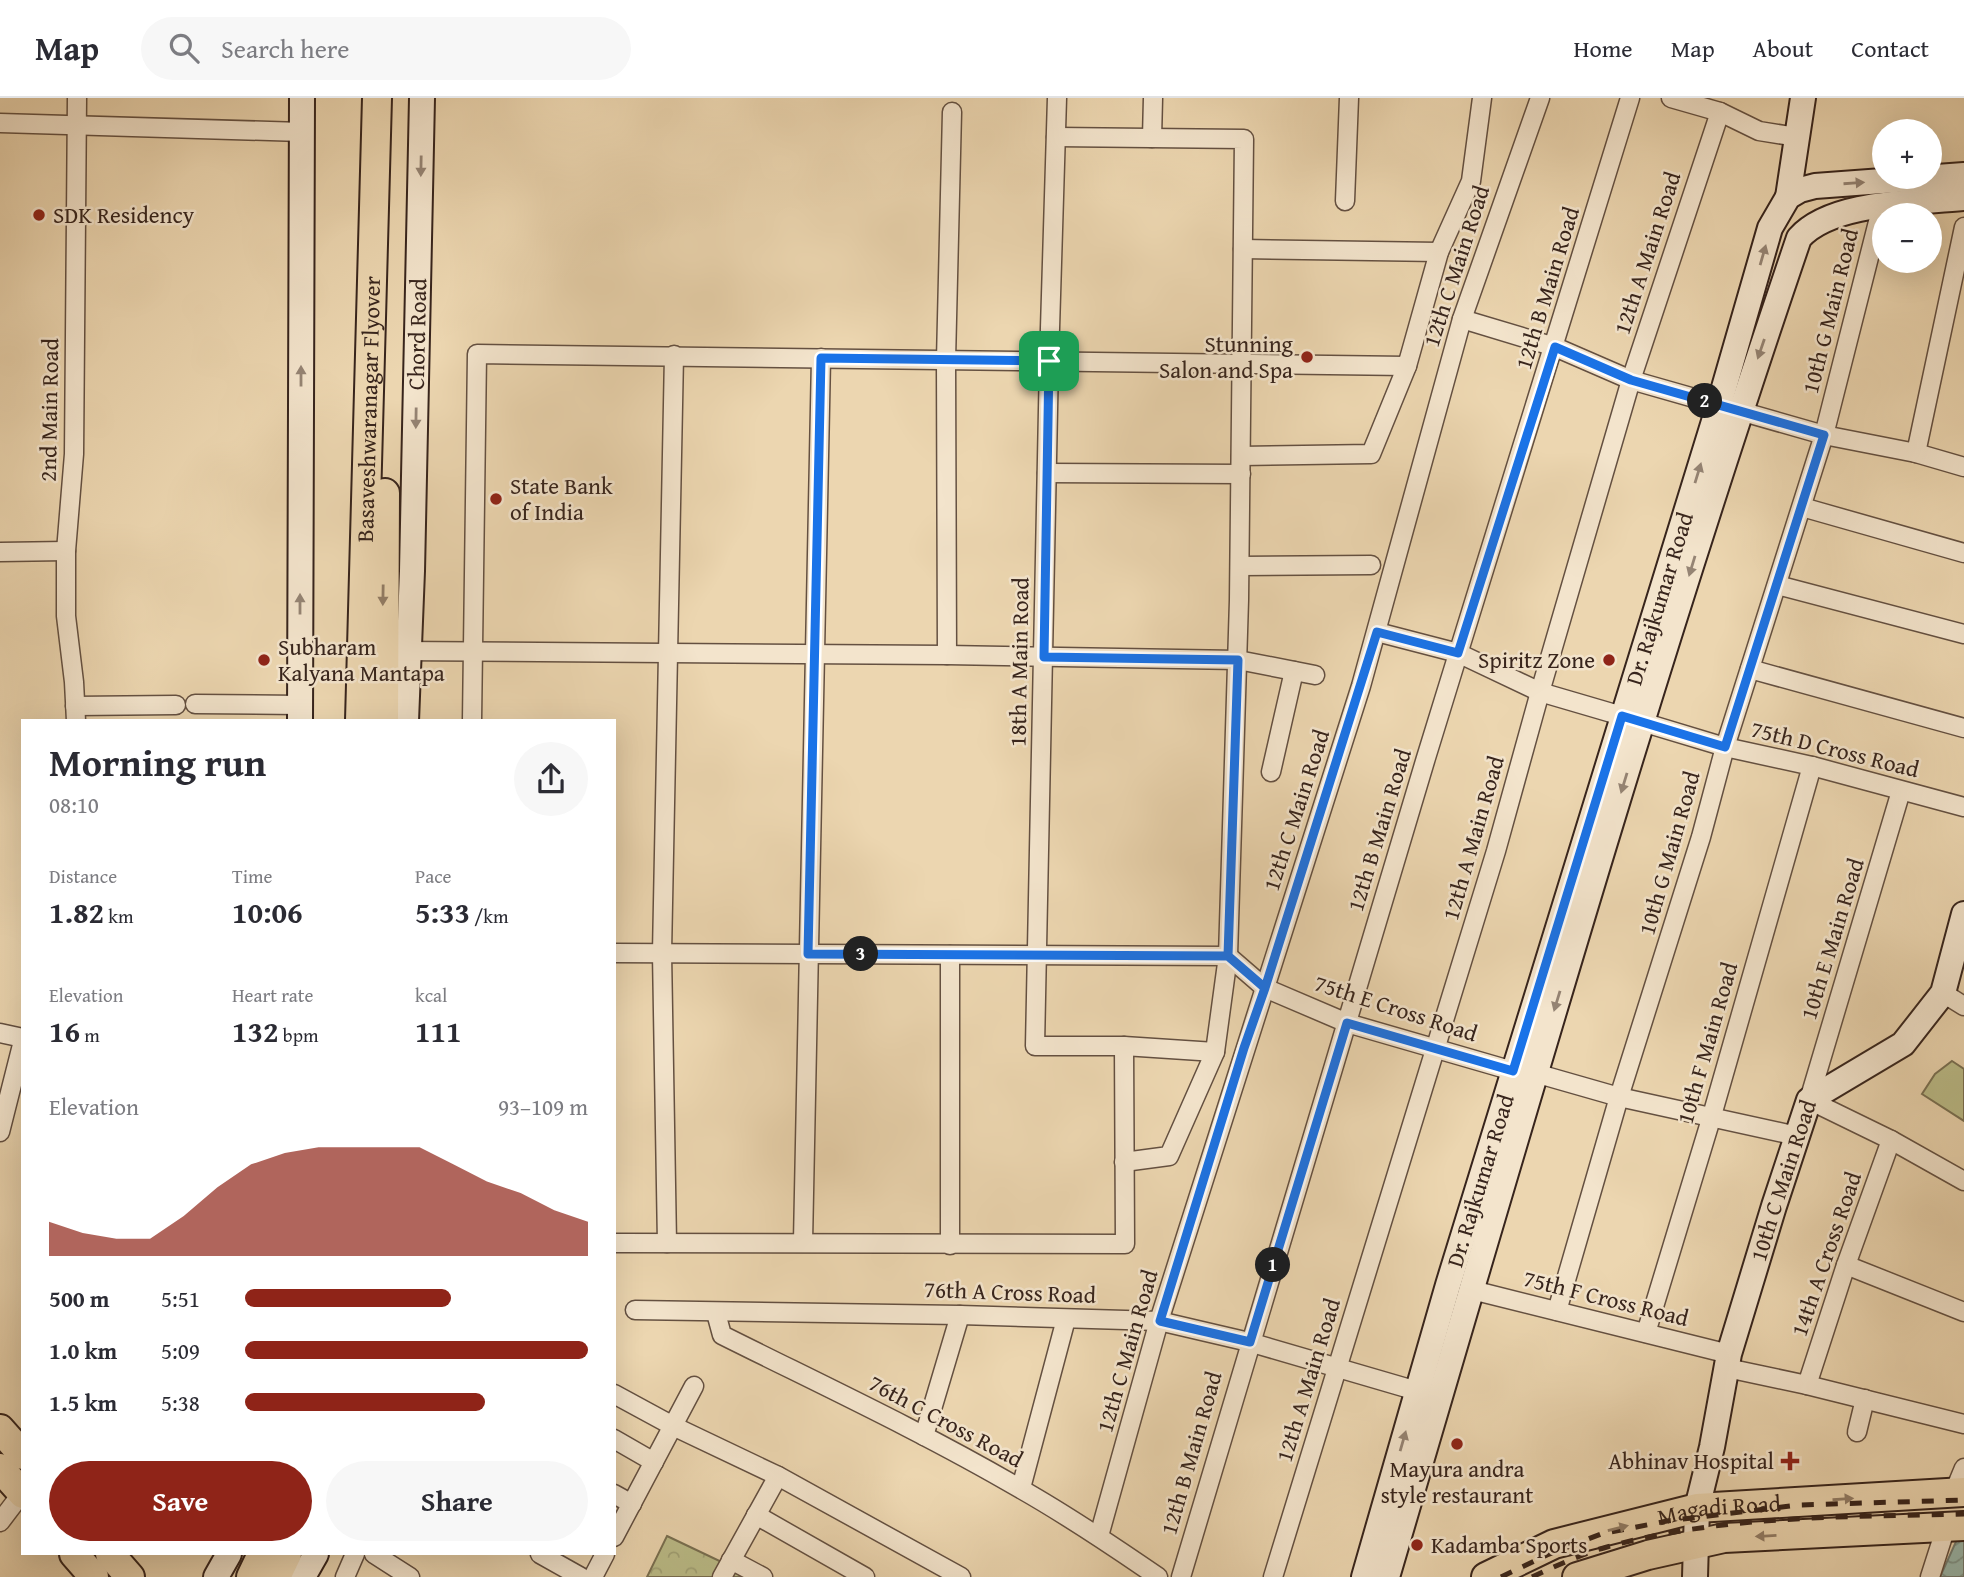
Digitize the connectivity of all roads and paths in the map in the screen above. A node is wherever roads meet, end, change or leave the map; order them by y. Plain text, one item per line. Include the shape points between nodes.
1 (77, 98) edge
2 (302, 98) edge
3 (377, 98) edge
4 (392, 98) edge
5 (422, 98) edge
6 (1057, 98) edge
7 (1153, 98) edge
8 (1349, 98) edge
9 (1482, 98) edge
10 (1540, 98) edge
11 (1630, 98) edge
12 (1671, 98) edge
13 (1803, 98) edge
14 (952, 112) dead end
15 (1720, 112) junction
16 (0, 123) edge
17 (77, 124) junction
18 (302, 132) junction
19 (1056, 137) junction
20 (1797, 137) junction
21 (1152, 138) junction
22 (1964, 175) edge
23 (1788, 197) junction
24 (1964, 198) edge
25 (1345, 201) dead end
26 (1913, 203) edge
27 (1872, 208) edge
28 (1964, 227) edge
29 (1805, 232) junction
30 (1872, 245) edge
31 (1243, 249) junction
32 (1439, 252) junction
33 (1462, 319) junction
34 (1555, 347) junction
35 (674, 355) junction
36 (821, 358) junction
37 (946, 360) junction
38 (1049, 361) junction
39 (1242, 363) junction
40 (1407, 366) junction
41 (1631, 380) junction
42 (1730, 408) junction
43 (1824, 435) junction
44 (1916, 453) junction
45 (1241, 465) junction
46 (1964, 467) edge
47 (1047, 473) junction
48 (1802, 507) junction
49 (66, 551) junction
50 (0, 552) edge
51 (1964, 553) edge
52 (1371, 565) dead end
53 (1240, 566) junction
54 (1777, 585) junction
55 (1377, 632) junction
56 (1964, 634) edge
57 (397, 651) junction
58 (473, 653) junction
59 (668, 653) junction
60 (1458, 653) junction
61 (815, 654) junction
62 (947, 655) junction
63 (1044, 657) junction
64 (1238, 660) junction
65 (1750, 669) junction
66 (1294, 671) junction
67 (1315, 675) dead end
68 (1539, 692) junction
69 (195, 704) dead end
70 (176, 705) dead end
71 (75, 713) edge
72 (300, 713) edge
73 (360, 719) edge
74 (384, 719) edge
75 (407, 719) edge
76 (472, 719) edge
77 (1632, 719) junction
78 (1964, 728) edge
79 (1725, 747) junction
80 (1812, 766) junction
81 (1271, 772) dead end
82 (1901, 791) junction
83 (1964, 807) edge
84 (1964, 914) edge
85 (616, 953) edge
86 (662, 953) junction
87 (808, 954) junction
88 (950, 955) junction
89 (1037, 955) junction
90 (1228, 956) junction
91 (1265, 988) junction
92 (1954, 999) edge
93 (1347, 1023) junction
94 (0, 1033) edge
95 (21, 1038) edge
96 (1124, 1046) junction
97 (21, 1047) edge
98 (1434, 1047) junction
99 (1215, 1052) junction
100 (1524, 1072) junction
101 (1619, 1097) junction
102 (1809, 1100) junction
103 (1711, 1119) junction
104 (0, 1132) edge
105 (1797, 1136) junction
106 (1891, 1140) junction
107 (1124, 1162) junction
108 (1964, 1181) edge
109 (803, 1242) junction
110 (616, 1243) edge
111 (667, 1243) junction
112 (950, 1245) junction
113 (1846, 1265) junction
114 (1472, 1290) junction
115 (635, 1310) dead end
116 (1558, 1311) junction
117 (1964, 1312) edge
118 (716, 1313) junction
119 (960, 1315) junction
120 (1066, 1319) junction
121 (1160, 1321) junction
122 (1646, 1333) junction
123 (1250, 1342) junction
124 (1728, 1361) junction
125 (1338, 1369) junction
126 (1807, 1385) junction
127 (694, 1386) dead end
128 (1417, 1391) junction
129 (616, 1395) edge
130 (1865, 1398) junction
131 (1964, 1424) edge
132 (673, 1426) junction
133 (0, 1429) edge
134 (1857, 1432) dead end
135 (924, 1436) junction
136 (616, 1440) edge
137 (21, 1453) edge
138 (654, 1462) junction
139 (0, 1468) edge
140 (778, 1476) junction
141 (1959, 1486) edge
142 (1021, 1488) junction
143 (21, 1492) edge
144 (616, 1495) edge
145 (21, 1496) edge
146 (632, 1504) junction
147 (1697, 1508) junction
148 (756, 1515) junction
149 (0, 1522) edge
150 (1956, 1527) edge
151 (616, 1532) edge
152 (1100, 1536) junction
153 (1697, 1544) junction
154 (75, 1555) edge
155 (111, 1555) edge
156 (228, 1555) edge
157 (262, 1555) edge
158 (287, 1555) edge
159 (315, 1555) edge
160 (355, 1555) edge
161 (376, 1555) edge
162 (542, 1555) edge
163 (604, 1555) edge
164 (731, 1560) junction
165 (94, 1577) edge
166 (130, 1577) edge
167 (216, 1577) edge
168 (251, 1577) edge
169 (276, 1577) edge
170 (303, 1577) edge
171 (345, 1577) edge
172 (410, 1577) edge
173 (581, 1577) edge
174 (593, 1577) edge
175 (722, 1577) edge
176 (763, 1577) edge
177 (865, 1577) edge
178 (961, 1577) edge
179 (1158, 1577) edge
180 (1181, 1577) edge
181 (1273, 1577) edge
182 (1364, 1577) edge
183 (1387, 1577) edge
184 (1486, 1577) edge
185 (1577, 1577) edge
186 (1695, 1577) edge
187 (1930, 1577) edge

1 - 17 street, 2nd Main Road
2 - 18 main road
3 - 73 main road, Basaveshwaranagar Flyover
4 -> 57 main road, Basaveshwaranagar Flyover via 383,618
5 -> 57 main road, Chord Road via 412,571
6 - 19 street, 18th A Main Road
7 - 21 street
8 - 25 street
9 - 32 street via 1471,181
10 - 33 street, 12th C Main Road
11 - 34 street, 12th B Main Road
12 - 15 street
13 - 20 main road
14 - 37 street
15 - 20 street via 1759,131
15 - 41 street, 12th A Main Road
16 - 17 street
17 - 18 street
17 - 49 street, 2nd Main Road via 74,454
72 -> 18 main road
19 - 21 street
19 - 38 street, 18th A Main Road
20 - 23 main road
21 - 31 street via 1244,139
23 -> 22 main road via 1815,187
23 - 29 main road
42 -> 23 main road, Dr. Rajkumar Road via 1770,228
24 - 26 main road
27 - 29 main road via 1846,212
28 - 44 street
29 -> 42 main road, Dr. Rajkumar Road
30 - 43 street, 10th G Main Road
31 - 32 street
31 - 39 street
32 - 40 street
33 - 34 street
33 - 55 street, 12th C Main Road
34 - 41 street
34 - 60 street, 12th B Main Road
35 - 36 street
35 - 58 street via 477,354
35 - 59 street
36 - 37 street
36 - 61 street
37 - 38 street
37 - 62 street
38 - 39 street
38 - 47 street, 18th A Main Road
39 - 40 street
39 - 45 street
40 - 45 street via 1371,454
41 - 42 street
41 - 68 street, 12th A Main Road
42 - 43 street
42 - 77 main road, Dr. Rajkumar Road
43 - 44 street
43 - 48 street, 10th G Main Road
44 - 46 street
45 - 47 street
45 - 53 street
47 - 63 street, 18th A Main Road
48 - 51 street
48 - 54 street, 10th G Main Road
49 - 50 street
49 - 71 street, 2nd Main Road via 66,616
52 - 53 street
53 - 64 street
54 - 56 street
54 - 65 street, 10th G Main Road
55 - 60 street, 75th D Cross Road
55 - 91 street, 12th C Main Road
57 - 58 street
57 - 74 main road
57 - 75 main road, Chord Road
58 - 59 street
58 - 76 street
59 - 61 street
59 - 86 street
60 - 68 street, 75th D Cross Road
60 - 93 street, 12th B Main Road
61 - 62 street
61 - 87 street
62 - 63 street
63 - 64 street
63 - 89 street, 18th A Main Road
64 - 66 street
64 - 90 street
65 - 78 street
65 - 79 street, 10th G Main Road
66 - 67 street
66 - 81 street
68 - 77 street, 75th D Cross Road
68 - 98 street, 12th A Main Road via 1496,851
69 - 72 street
70 - 71 street
77 - 79 street, 75th D Cross Road
77 - 100 main road, Dr. Rajkumar Road
79 - 80 street, 75th D Cross Road
79 - 101 street, 10th G Main Road
80 - 82 street, 75th D Cross Road
80 - 103 street, 10th F Main Road
82 - 83 street, 75th D Cross Road
82 - 102 street, 10th E Main Road
84 - 92 main road, 10th C Main Road
85 - 86 street
86 - 87 street
86 - 111 street
87 - 88 street
87 - 109 street
88 - 89 street
88 - 112 street
89 - 90 street
89 - 96 street, 18th A Main Road via 1035,1046
90 - 91 street, 75th E Cross Road
90 - 99 street
91 - 93 street, 75th E Cross Road
91 - 121 street, 12th C Main Road
92 - 102 main road, 10th C Main Road via 1903,1044
93 - 98 street, 75th E Cross Road
93 - 123 street, 12th B Main Road
94 - 95 street
96 - 99 street, 18th A Main Road
96 - 107 street
97 - 104 street
98 - 100 street, 75th E Cross Road
98 - 125 street, 12th A Main Road
99 - 107 street via 1170,1156
100 - 101 street, 75th E Cross Road
100 - 114 main road, Dr. Rajkumar Road
100 - 128 main road, Dr. Rajkumar Road
101 - 103 street, 75th E Cross Road
101 - 116 street, 10th G Main Road
102 - 105 main road, 10th C Main Road
102 - 106 street
103 - 105 street, 75th E Cross Road
103 - 122 street, 10th F Main Road
105 - 124 main road, 10th C Main Road
106 - 108 street
106 - 113 street, 14th A Cross Road
107 - 112 street via 1125,1244
109 - 111 street
109 - 112 street
110 - 111 street
113 - 117 street
113 - 126 street, 14th A Cross Road
114 - 116 street, 75th F Cross Road
114 - 183 main road, Dr. Rajkumar Road
115 - 118 street, 76th A Cross Road
116 - 122 street, 75th F Cross Road
118 - 119 street, 76th A Cross Road
118 - 135 street, 76th C Cross Road via 722,1335
119 - 120 street, 76th A Cross Road
119 - 135 street
120 - 121 street, 76th A Cross Road
120 - 142 street
121 - 123 street, 76th A Cross Road
121 - 152 street, 12th C Main Road
122 - 124 street, 75th F Cross Road
123 - 125 street, 76th A Cross Road
123 - 180 street, 12th B Main Road
124 - 126 street, 75th F Cross Road
124 - 147 main road, 10th C Main Road
125 - 128 street, 76th A Cross Road
125 - 181 street, 12th A Main Road
126 - 130 street, 75th F Cross Road
127 - 132 street
182 -> 128 main road, Dr. Rajkumar Road
129 - 132 street
130 - 131 street, 75th F Cross Road
130 - 134 street
132 - 138 street
132 - 140 street
133 - 137 main road
135 - 142 street, 76th C Cross Road
136 - 138 street
138 - 146 street
139 - 143 main road
140 - 148 street
140 - 178 street
147 -> 141 main road, Magadi Road
142 - 152 street, 76th C Cross Road
144 - 146 street
145 - 149 street
146 - 151 street
147 - 153 main road, 10th C Main Road
184 -> 147 main road, Magadi Road via 1554,1544
148 - 164 street
148 - 177 street
150 -> 153 main road, Magadi Road via 1724,1538
150 - 187 street
152 - 179 street, 76th C Cross Road
153 - 185 main road, Magadi Road
153 - 186 main road, 10th C Main Road
154 - 165 main road
155 - 166 main road
156 - 167 main road
157 - 168 main road
158 - 169 main road
159 - 170 main road
160 - 171 street
161 - 172 street
162 - 173 street
163 - 174 street
164 - 175 street
164 - 176 street

